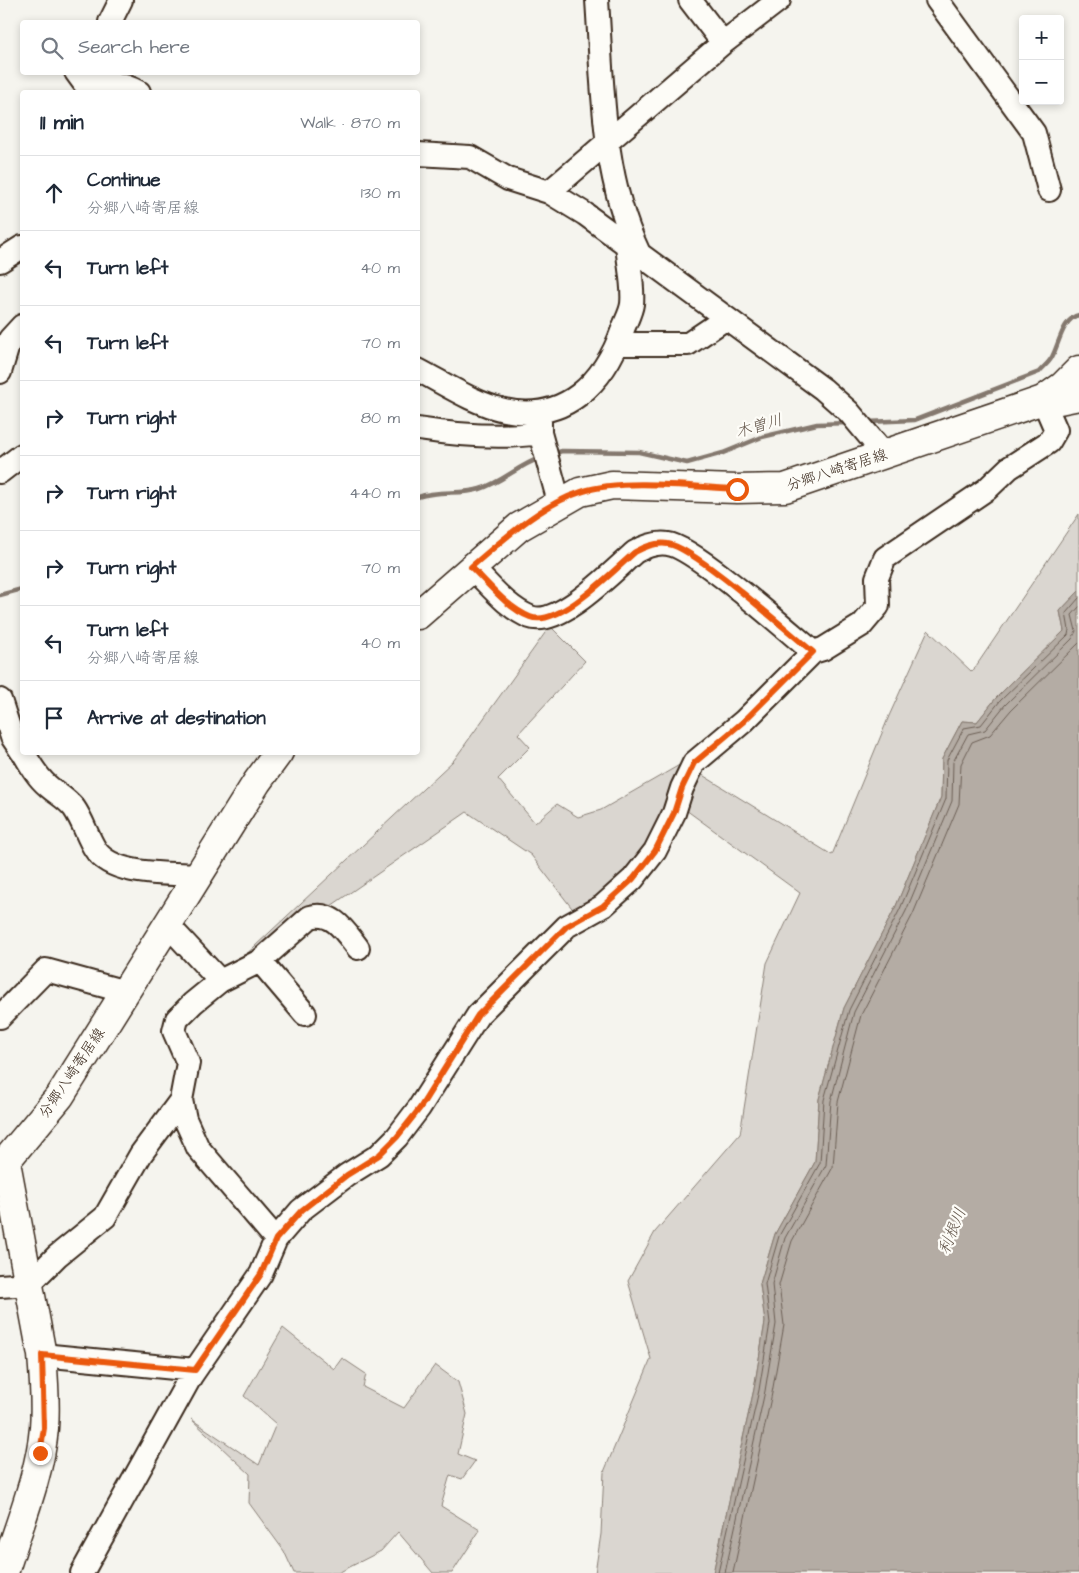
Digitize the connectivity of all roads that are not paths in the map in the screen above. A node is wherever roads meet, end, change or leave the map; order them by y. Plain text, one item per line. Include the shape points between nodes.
1 (121, 0) edge
2 (597, 0) edge
3 (690, 0) edge
4 (779, 0) edge
5 (937, 0) edge
6 (111, 20) edge
7 (723, 42) junction
8 (78, 75) edge
9 (135, 90) edge
10 (608, 142) junction
11 (420, 154) edge
12 (1049, 190) dead end
13 (550, 192) junction
14 (20, 248) edge
15 (633, 248) junction
16 (0, 261) edge
17 (725, 318) junction
18 (20, 328) edge
19 (618, 344) junction
20 (1079, 370) edge
21 (420, 371) edge
22 (0, 372) edge
23 (1079, 396) edge
24 (1043, 400) junction
25 (420, 429) edge
26 (541, 430) junction
27 (878, 446) junction
28 (559, 502) junction
29 (471, 567) junction
30 (420, 612) edge
31 (813, 652) junction
32 (0, 700) edge
33 (20, 749) edge
34 (24, 755) edge
35 (277, 755) edge
36 (199, 875) junction
37 (167, 924) junction
38 (358, 948) dead end
39 (260, 961) junction
40 (220, 981) junction
41 (126, 992) junction
42 (305, 1014) dead end
43 (0, 1017) edge
44 (181, 1100) junction
45 (3, 1165) edge
46 (276, 1239) junction
47 (29, 1284) junction
48 (0, 1286) edge
49 (42, 1355) junction
50 (195, 1370) junction
51 (4, 1573) edge
52 (82, 1573) edge

1 - 6 street
2 - 10 street
3 - 7 street
4 - 7 street
5 - 12 street via 1034,133
7 - 10 street
8 - 9 street via 84,83 97,81
10 - 13 street
10 - 15 street via 620,207
11 - 13 street via 470,157 508,179
13 - 15 street
14 - 16 street
15 - 17 street
15 - 19 street via 632,304
17 - 19 street via 688,344
17 - 27 street via 823,389 849,412
18 - 22 street via 10,339
19 - 26 street via 590,387
20 - 24 main road
21 - 26 street
23 - 24 main road, 分郷八崎寄居線
24 - 27 main road, 分郷八崎寄居線
24 - 31 street via 1056,430 1049,442 1009,468 987,489 885,558 877,578 878,606 862,625
25 - 26 street via 443,434 516,436
26 - 28 street
27 - 28 main road, 分郷八崎寄居線 via 785,488 612,485 580,492
28 - 29 main road, 分郷八崎寄居線 via 519,527
29 - 30 main road, 分郷八崎寄居線
29 - 31 street via 515,609 532,618 546,618 566,610 640,549 669,544 700,560
31 - 46 street via 744,721 694,763 655,851 633,879 603,906 567,926 478,1015 420,1108 397,1137 379,1155 302,1210
32 - 33 street via 12,737
34 - 36 street via 48,787 63,796 74,809 95,849 112,865 141,871
35 - 36 main road, 分郷八崎寄居線
36 - 37 main road, 分郷八崎寄居線
37 - 40 street
37 - 41 main road, 分郷八崎寄居線
38 - 39 street via 336,922 317,914
39 - 40 street
39 - 42 street
40 - 44 street via 177,1018 174,1031 188,1063
41 - 43 street via 46,970
41 - 45 main road, 分郷八崎寄居線 via 60,1096
44 - 46 street via 185,1119 198,1148
44 - 47 street via 141,1154 105,1217
45 - 47 main road, 分郷八崎寄居線
46 - 50 street via 261,1274
47 - 48 street
47 - 49 main road, 分郷八崎寄居線
49 - 50 street
49 - 51 main road, 分郷八崎寄居線 via 44,1428 40,1453
50 - 52 street

